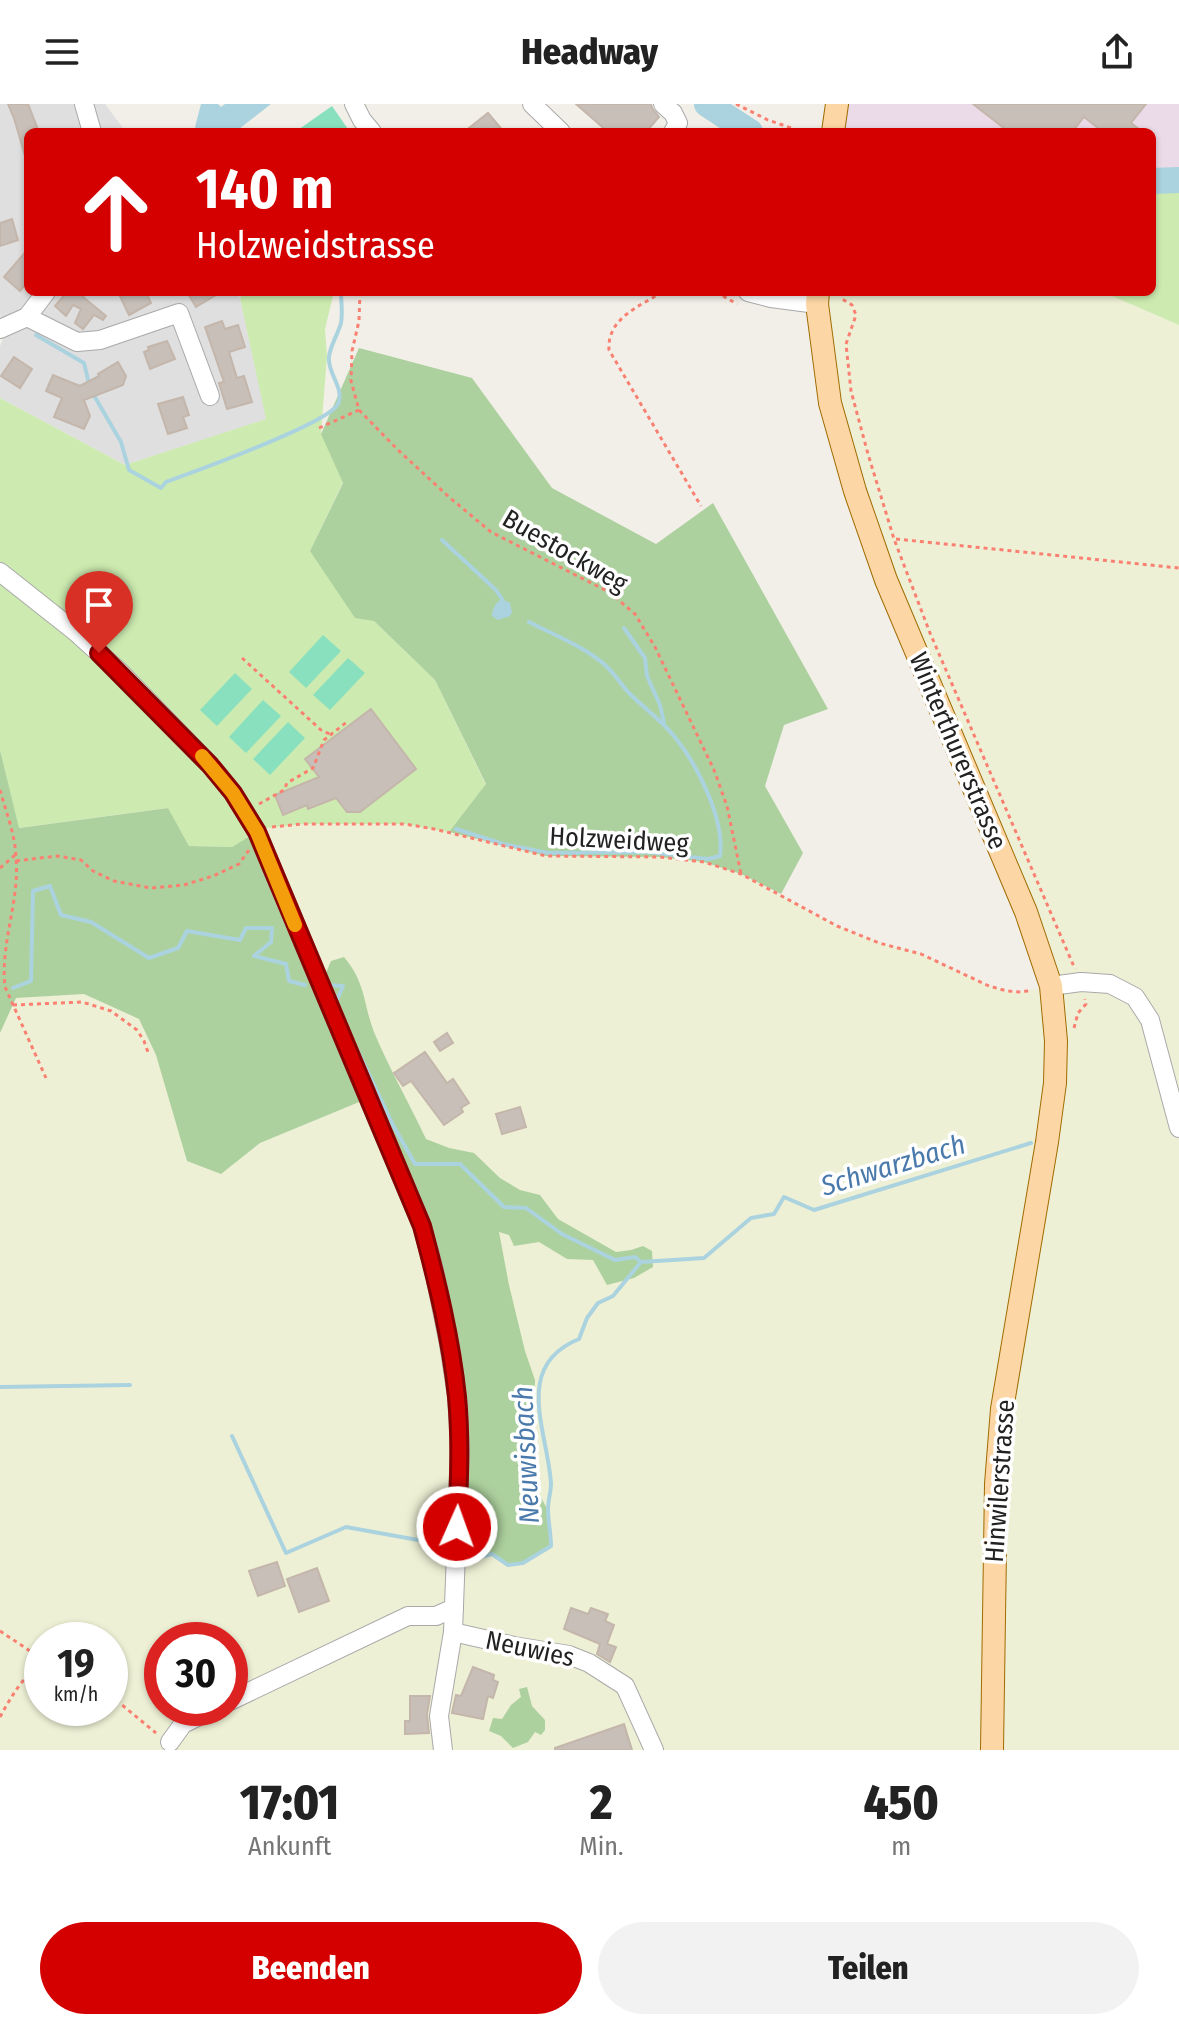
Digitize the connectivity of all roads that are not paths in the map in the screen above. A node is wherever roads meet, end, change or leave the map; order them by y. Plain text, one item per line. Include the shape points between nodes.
1 (84, 104) edge
2 (354, 104) edge
3 (532, 104) edge
4 (663, 104) edge
5 (837, 104) edge
6 (91, 128) edge
7 (369, 128) edge
8 (557, 128) edge
9 (675, 128) edge
10 (834, 128) edge
11 (43, 296) edge
12 (763, 296) edge
13 (818, 298) edge
14 (27, 317) junction
15 (0, 329) edge
16 (210, 396) dead end
17 (0, 572) edge
18 (1051, 986) junction
19 (1179, 1128) edge
20 (1035, 1214) joint
21 (454, 1608) junction
22 (453, 1632) junction
23 (248, 1692) edge
24 (182, 1726) edge
25 (170, 1742) road end
26 (443, 1750) edge
27 (654, 1750) edge
28 (992, 1750) edge

1 - 6 street
2 - 7 street
3 - 8 street
4 - 9 street via 673,113
5 - 10 main road
11 - 14 street
12 - 13 street
13 - 18 main road, Winterthurerstrasse via 830,403 855,491
14 - 15 street
14 - 16 street via 77,342 100,340 179,313
17 - 21 street via 121,673 210,765 259,836 422,1226 434,1270 457,1396
18 - 19 street via 1110,984 1135,997 1150,1020
18 - 20 main road, Winterthurerstrasse via 1055,1083
20 - 28 main road, Hinwilerstrasse via 1002,1409
21 - 22 street
21 - 23 street via 436,1616 408,1616
22 - 26 street via 439,1716
22 - 27 street, Neuwies via 589,1663 625,1686
24 - 25 street

